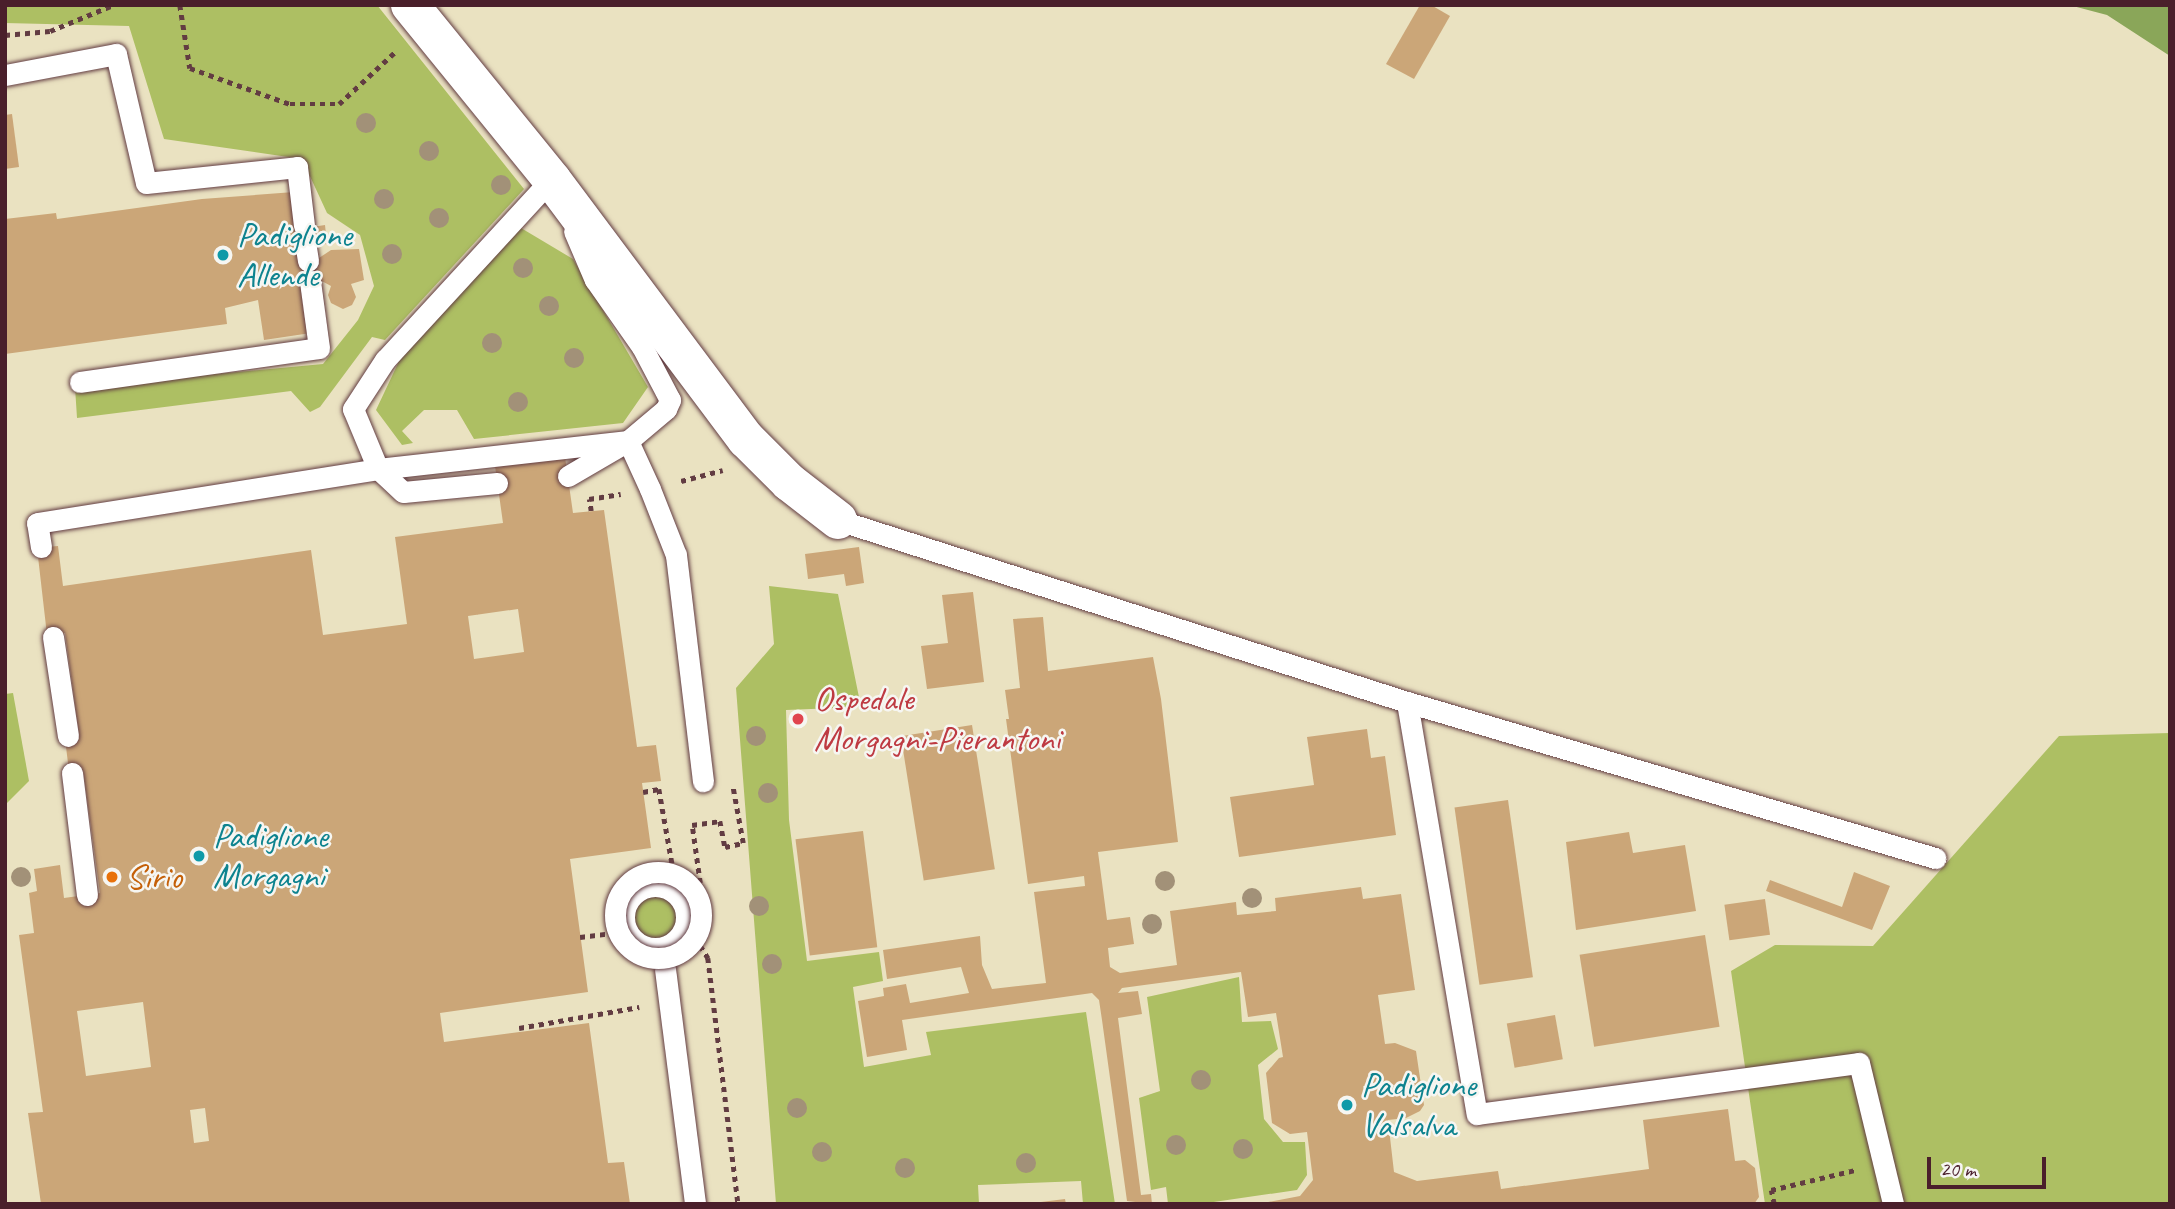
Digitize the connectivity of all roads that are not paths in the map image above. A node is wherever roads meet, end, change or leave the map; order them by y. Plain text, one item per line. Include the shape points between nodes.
1 (420, 17) edge
2 (5, 75) edge
3 (552, 180) junction
4 (304, 226) dead end
5 (308, 263) dead end
6 (80, 382) dead end
7 (628, 441) junction
8 (378, 469) junction
9 (568, 476) dead end
10 (497, 482) dead end
11 (838, 520) joint
12 (41, 547) dead end
13 (53, 636) dead end
14 (1407, 702) junction
15 (68, 736) dead end
16 (72, 773) dead end
17 (703, 781) dead end
18 (1935, 858) dead end
19 (87, 895) dead end
20 (618, 932) joint
21 (665, 969) dead end
22 (695, 1204) edge
23 (1893, 1204) edge

1 - 3 street
2 - 4 lane via 116,54 146,184 297,167
3 - 7 lane via 595,280 642,347 670,400 666,409
3 - 8 lane via 385,359 352,409
3 - 11 street via 746,439 789,482
5 - 6 lane via 319,348
7 - 8 lane
7 - 9 lane
7 - 17 lane via 676,555
8 - 10 lane via 403,492
8 - 12 lane via 37,523
11 - 14 lane
13 - 15 lane
14 - 18 lane
14 - 23 lane via 1477,1114 1859,1063
16 - 19 lane
20 - 20 lane, bridge via 636,952 648,957 676,954 690,927 700,924 701,909 680,878 644,873 621,892 615,906
21 - 22 lane

